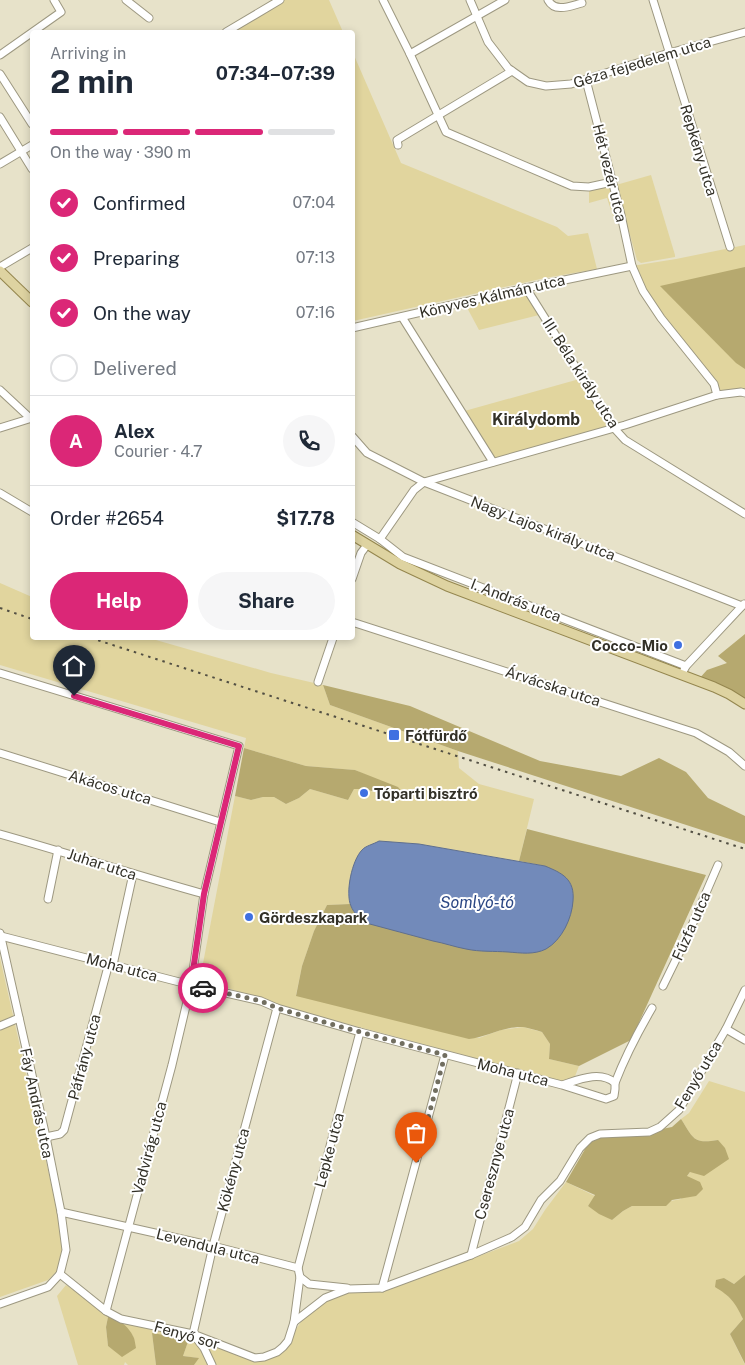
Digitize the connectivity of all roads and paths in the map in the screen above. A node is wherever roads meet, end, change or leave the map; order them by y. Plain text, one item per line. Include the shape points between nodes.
1 (54, 0) edge
2 (126, 0) edge
3 (280, 0) edge
4 (383, 0) edge
5 (470, 0) edge
6 (505, 0) edge
7 (548, 0) edge
8 (653, 0) edge
9 (582, 3) dead end
10 (477, 16) junction
11 (149, 18) dead end
12 (36, 30) edge
13 (229, 30) edge
14 (745, 32) edge
15 (30, 34) edge
16 (669, 52) junction
17 (410, 54) junction
18 (0, 55) edge
19 (512, 71) junction
20 (0, 74) edge
21 (586, 80) junction
22 (437, 116) junction
23 (0, 117) edge
24 (30, 121) edge
25 (398, 145) dead end
26 (30, 146) edge
27 (21, 151) junction
28 (0, 164) edge
29 (30, 166) edge
30 (612, 182) junction
31 (730, 247) dead end
32 (30, 249) edge
33 (632, 266) junction
34 (0, 267) edge
35 (0, 271) edge
36 (526, 288) junction
37 (30, 300) edge
38 (402, 317) junction
39 (355, 327) edge
40 (0, 390) edge
41 (745, 393) edge
42 (717, 395) junction
43 (30, 417) edge
44 (30, 418) edge
45 (2, 428) edge
46 (614, 428) junction
47 (0, 436) edge
48 (355, 439) edge
49 (493, 462) junction
50 (424, 482) junction
51 (0, 493) edge
52 (30, 511) edge
53 (745, 514) edge
54 (355, 524) edge
55 (355, 537) edge
56 (380, 539) junction
57 (367, 544) junction
58 (355, 570) edge
59 (743, 605) edge
60 (355, 623) edge
61 (332, 640) edge
62 (684, 670) junction
63 (0, 673) edge
64 (318, 682) dead end
65 (745, 704) edge
66 (0, 753) edge
67 (745, 766) edge
68 (220, 822) junction
69 (0, 834) edge
70 (58, 850) junction
71 (718, 865) dead end
72 (133, 874) junction
73 (204, 894) junction
74 (48, 899) dead end
75 (0, 934) edge
76 (111, 964) junction
77 (191, 985) junction
78 (663, 986) dead end
79 (745, 990) edge
80 (277, 1008) junction
81 (652, 1008) dead end
82 (19, 1018) junction
83 (0, 1026) edge
84 (726, 1029) junction
85 (360, 1032) junction
86 (745, 1040) edge
87 (445, 1055) junction
88 (518, 1073) junction
89 (615, 1083) junction
90 (562, 1085) junction
91 (46, 1137) junction
92 (60, 1212) junction
93 (128, 1226) junction
94 (213, 1246) junction
95 (471, 1256) junction
96 (298, 1268) junction
97 (60, 1274) junction
98 (300, 1277) junction
99 (382, 1288) junction
100 (348, 1289) junction
101 (0, 1304) edge
102 (106, 1311) junction
103 (294, 1322) junction
104 (194, 1334) junction
105 (212, 1365) edge

1 - 12 street via 62,12
2 - 11 street
3 - 13 street
4 - 17 street
5 - 10 street, Géza fejedelem utca
6 - 10 street
7 - 9 street via 556,8
8 - 16 street, Repkény utca
10 - 17 street
10 - 19 street, Géza fejedelem utca via 488,42
14 - 16 street, Géza fejedelem utca
15 - 18 street
16 - 21 street, Géza fejedelem utca
16 - 31 street, Repkény utca
17 - 22 street
19 - 21 street, Géza fejedelem utca via 528,82 546,86
19 - 22 street
20 - 24 street
21 - 30 street, Hét vezér utca
22 - 25 street via 397,140
22 - 30 street via 446,132 572,186 589,187
23 - 27 street
26 - 27 street
27 - 28 street
27 - 29 street
30 - 33 street, Hét vezér utca
32 - 34 street
33 - 36 street, Könyves Kálmán utca
33 - 42 street, Hét vezér utca via 643,291 714,384
35 - 37 main road
36 - 38 street, Könyves Kálmán utca
36 - 46 street, III. Béla király utca
38 - 39 street, Könyves Kálmán utca
38 - 49 street
40 - 43 street
41 - 42 street
42 - 46 street
44 - 45 street
45 - 47 street
46 - 49 street
46 - 53 street, III. Béla király utca via 625,440
48 - 50 street, Nagy Lajos király utca via 367,453
49 - 50 street
50 - 56 street via 414,490
50 - 59 street, Nagy Lajos király utca
51 - 52 street
54 - 56 street, I. András utca
55 - 57 main road, I. András utca
56 - 62 street, I. András utca via 403,557
57 - 58 street
57 - 62 main road, I. András utca via 447,586
59 - 62 street
60 - 67 street, Árvácska utca via 696,733 729,752
61 - 64 street
62 - 65 main road
63 - 68 street, Vadvirág utca via 239,746
66 - 68 street, Akácos utca
68 - 73 street, Vadvirág utca
69 - 70 street, Juhar utca
70 - 72 street, Juhar utca
70 - 74 street
71 - 78 street, Fűzfa utca
72 - 73 street, Juhar utca
72 - 76 street
73 - 77 street, Vadvirág utca
75 - 76 street, Moha utca
75 - 82 street, Fáy András utca
76 - 77 street, Moha utca
76 - 91 street, Páfrány utca via 64,1130
77 - 80 street, Moha utca via 261,1001
77 - 93 street, Vadvirág utca
79 - 84 street, Fenyő utca
80 - 85 street, Moha utca
80 - 94 street, Kökény utca
81 - 89 street
82 - 83 street
82 - 91 street, Fáy András utca
84 - 86 street
84 - 95 street, Fenyő utca via 679,1110 660,1128 649,1132 600,1134 590,1138 560,1180 541,1200 525,1227 512,1237
85 - 87 street, Moha utca
85 - 96 street, Lepke utca
87 - 88 street, Moha utca
87 - 99 street
88 - 90 street, Moha utca
88 - 95 street, Cseresznye utca
89 - 90 street, Moha utca via 609,1078 597,1077
89 - 90 street, Moha utca via 614,1096 606,1099
91 - 92 street, Fáy András utca
92 - 93 street, Levendula utca
92 - 97 street, Fáy András utca via 66,1250
93 - 94 street, Levendula utca
93 - 102 street, Vadvirág utca
94 - 96 street, Levendula utca
94 - 104 street, Kökény utca
95 - 99 street
96 - 98 street
97 - 101 street via 48,1287
97 - 102 street, Fenyő sor
98 - 100 street via 310,1284
98 - 103 street, Fenyő sor
99 - 100 street
100 - 103 street via 325,1298
102 - 104 street, Fenyő sor via 121,1319
103 - 104 street, Fenyő sor via 283,1347 264,1357 255,1358
104 - 105 street

